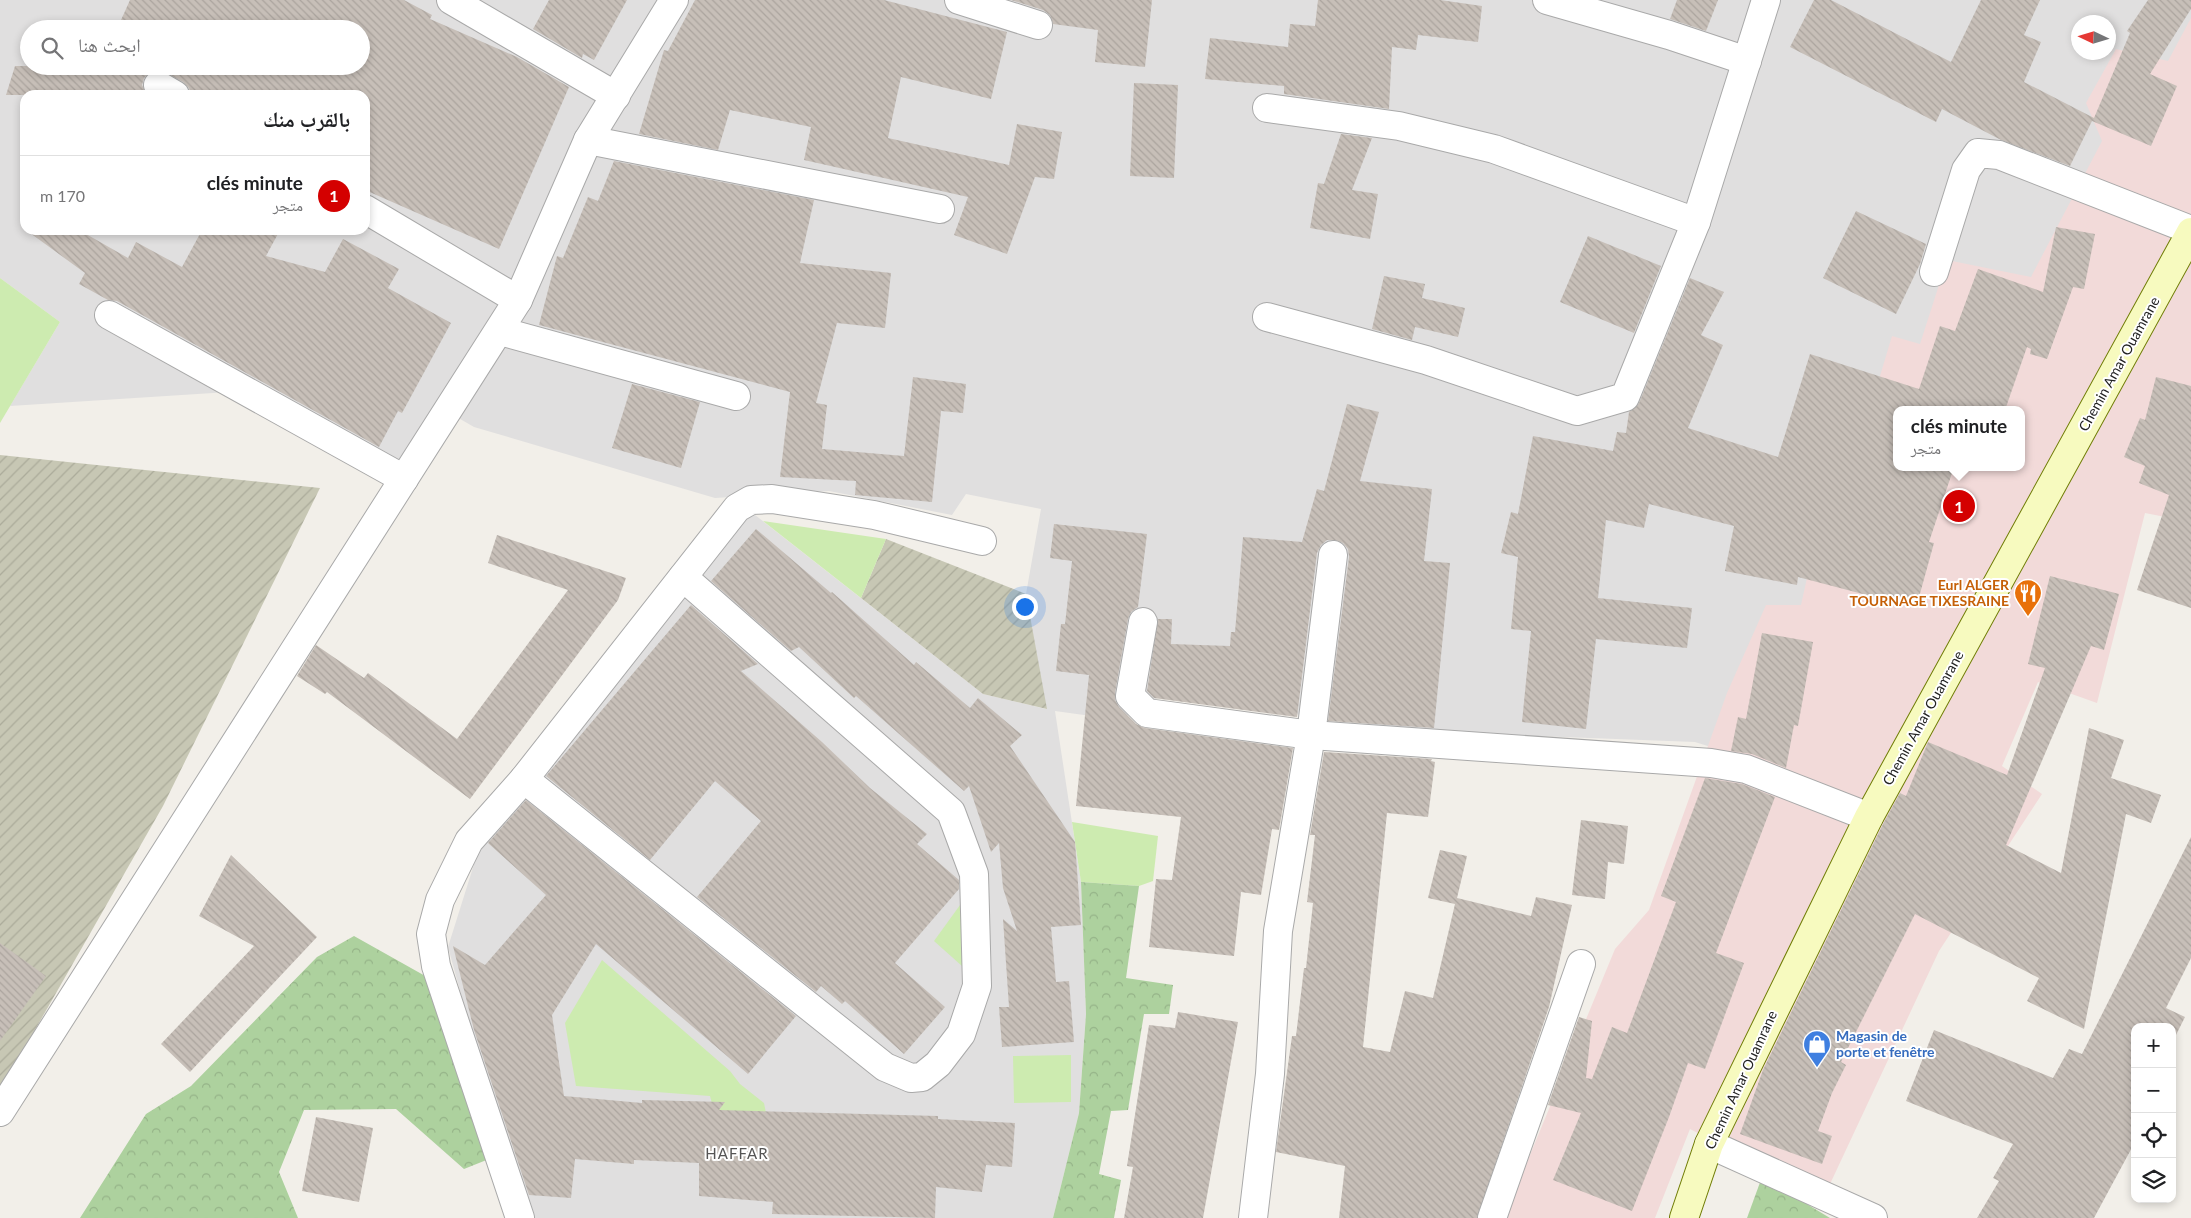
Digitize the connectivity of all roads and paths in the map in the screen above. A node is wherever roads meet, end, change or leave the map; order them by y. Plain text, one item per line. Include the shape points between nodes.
1 (451, 0) edge
2 (674, 0) edge
3 (959, 0) edge
4 (1546, 0) edge
5 (1766, 0) edge
6 (1038, 25) dead end
7 (1747, 62) junction
8 (616, 96) junction
9 (1267, 108) dead end
10 (588, 140) junction
11 (940, 209) dead end
12 (370, 212) edge
13 (1696, 222) junction
14 (2191, 231) edge
15 (1934, 272) dead end
16 (518, 300) junction
17 (109, 315) dead end
18 (1267, 317) dead end
19 (500, 331) junction
20 (736, 396) dead end
21 (404, 479) junction
22 (982, 540) dead end
23 (1333, 555) dead end
24 (683, 577) junction
25 (1143, 622) dead end
26 (1311, 734) junction
27 (524, 779) junction
28 (1869, 816) junction
29 (1581, 964) dead end
30 (0, 1112) edge
31 (1710, 1144) junction
32 (520, 1218) edge
33 (1253, 1218) edge
34 (1492, 1218) edge
35 (1684, 1218) edge
36 (1873, 1218) edge

1 - 8 street
2 - 8 street
3 - 6 street
4 - 7 street
5 - 7 street
7 - 13 street
8 - 10 street
9 - 13 street via 1399,126 1494,149
10 - 11 street
10 - 16 street
12 - 16 street
13 - 18 street via 1625,397 1577,411 1426,360
14 - 15 street via 1999,155 1978,153 1966,170
14 - 28 main road, Chemin Amar Ouamrane
16 - 19 street
17 - 21 street
19 - 20 street
19 - 21 street
21 - 30 street
22 - 24 street via 874,515 772,500 751,500 737,508
23 - 26 street
24 - 27 street
24 - 27 street via 950,812 974,874 977,986 961,1034 938,1064 922,1077 911,1078 885,1067
25 - 26 street via 1130,696 1147,713
26 - 28 street via 1711,763 1746,769
26 - 33 street via 1278,931 1270,1074
27 - 32 street via 469,841 440,900 431,934 436,966
28 - 31 main road, Chemin Amar Ouamrane
29 - 34 street
31 - 35 main road, Chemin Amar Ouamrane
31 - 36 street

